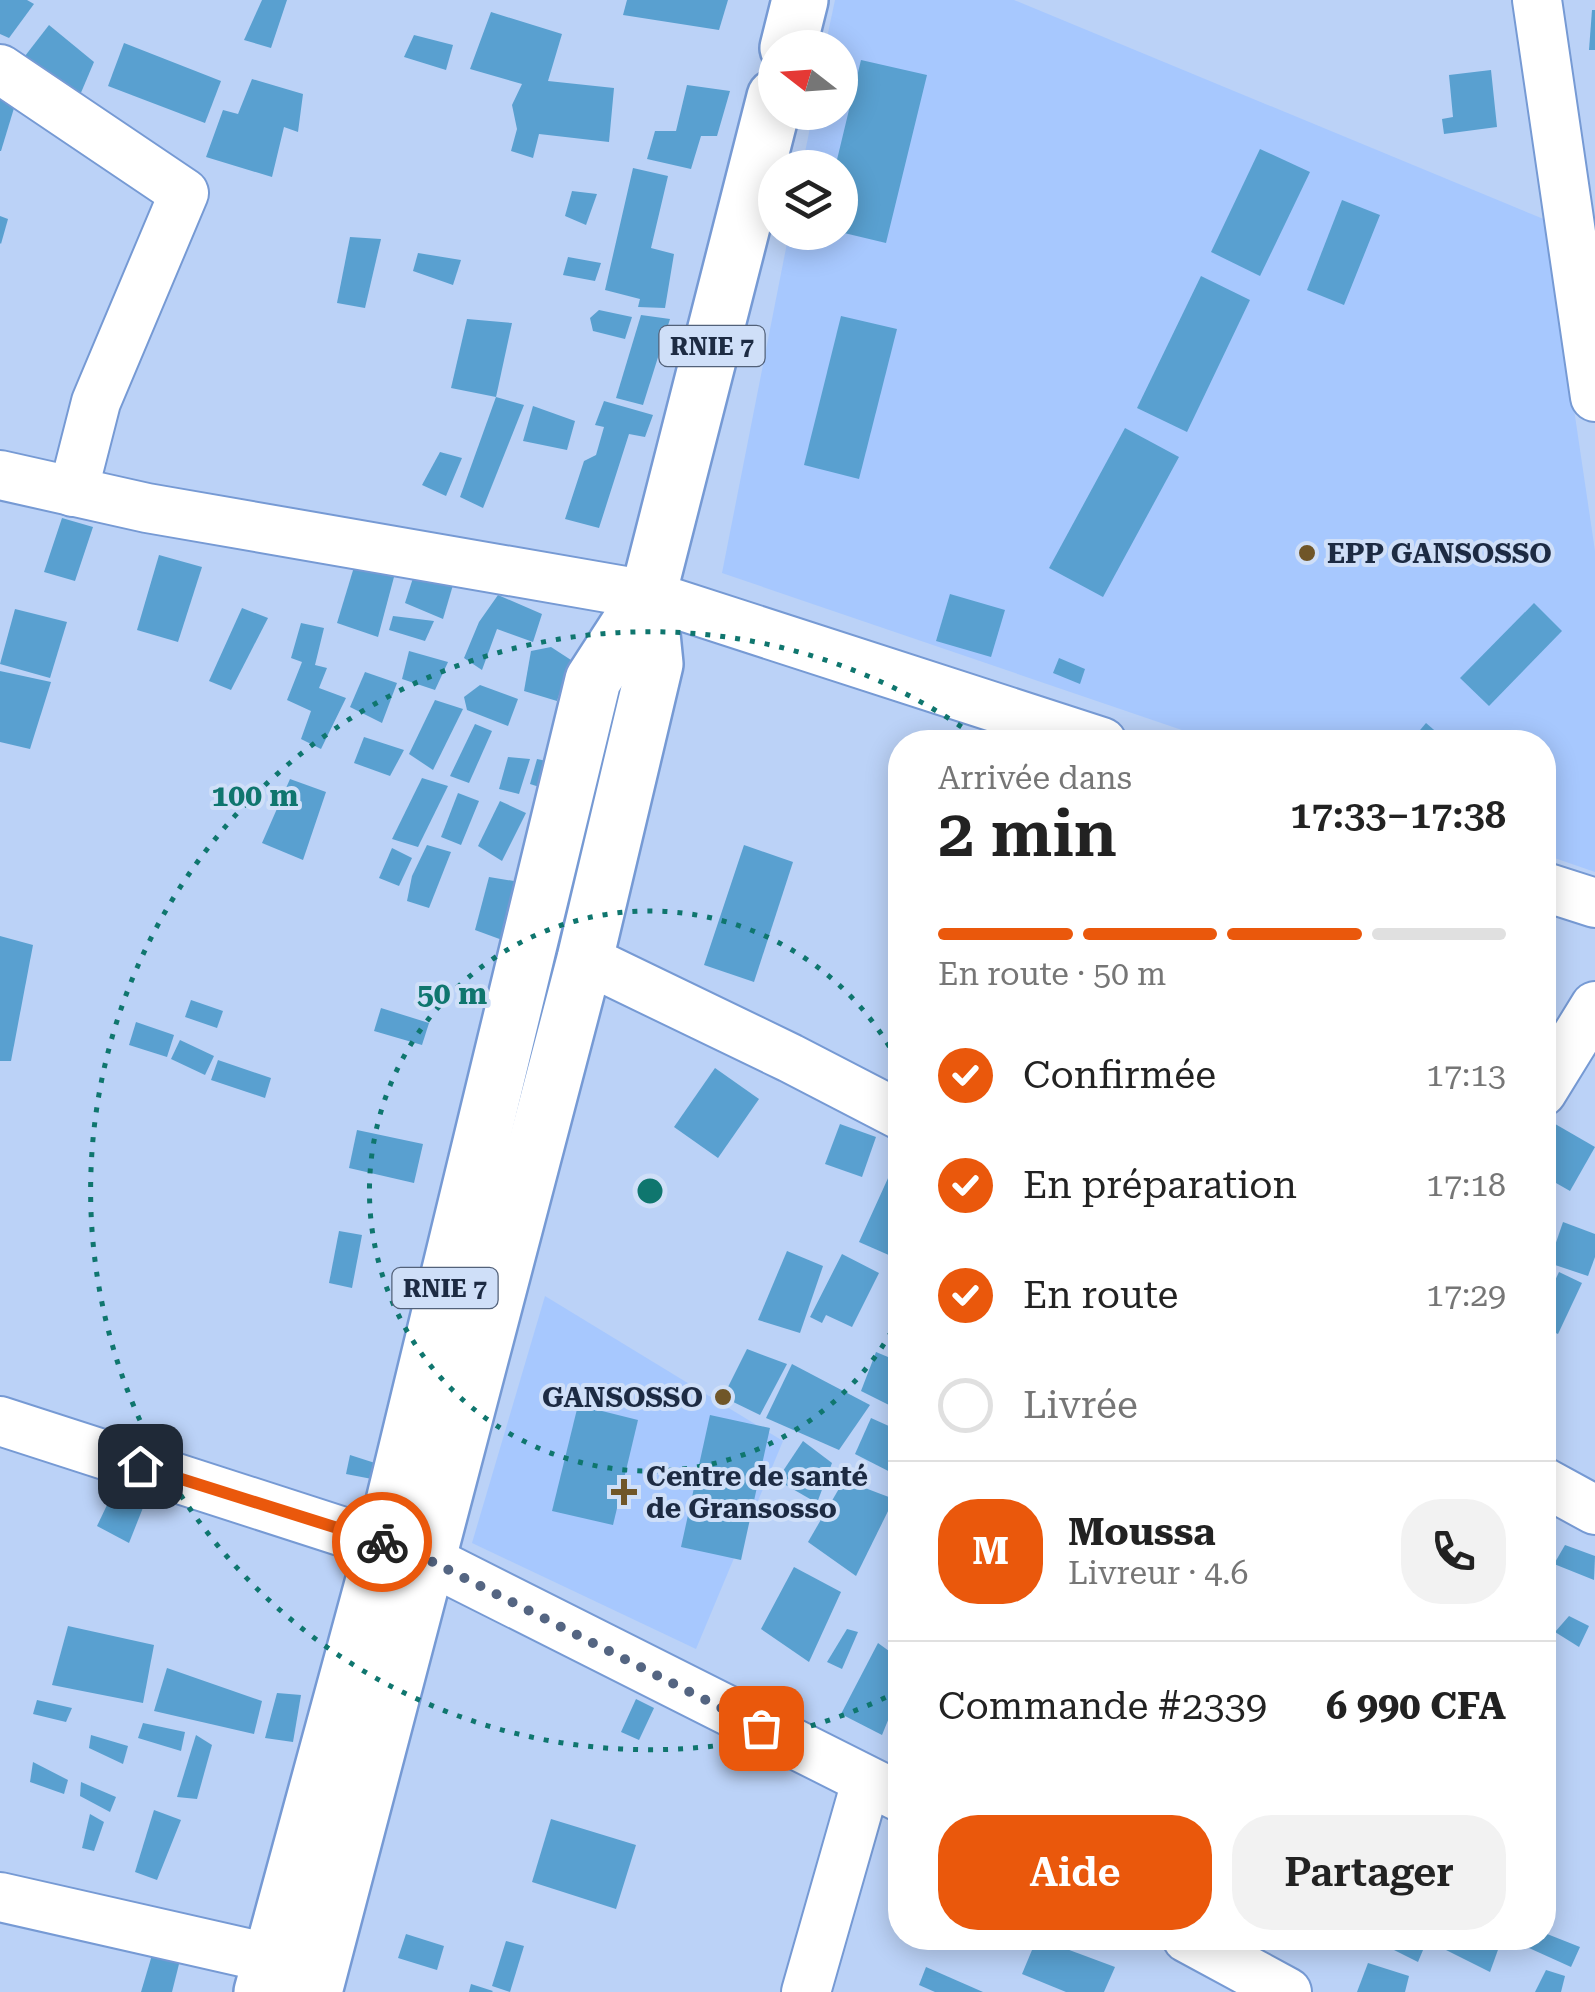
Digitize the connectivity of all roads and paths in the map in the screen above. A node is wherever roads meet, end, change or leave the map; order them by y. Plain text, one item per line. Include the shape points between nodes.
1 (800, 0) edge
2 (1537, 0) edge
3 (792, 30) edge
4 (0, 69) edge
5 (767, 130) edge
6 (1595, 397) edge
7 (0, 475) edge
8 (73, 492) junction
9 (648, 594) junction
10 (1065, 730) edge
11 (1556, 891) edge
12 (1595, 904) edge
13 (585, 959) junction
14 (1595, 1006) edge
15 (1556, 1069) edge
16 (888, 1109) edge
17 (0, 1421) edge
18 (1556, 1489) edge
19 (1595, 1510) edge
20 (405, 1551) junction
21 (883, 1790) edge
22 (0, 1898) edge
23 (1209, 1950) edge
24 (266, 1975) edge
25 (314, 1992) edge
26 (806, 1992) edge
27 (1287, 1992) edge

1 - 3 main road
2 - 6 street
4 - 8 street via 184,193 96,402
5 - 9 main road, RNIE 7 / RNIE 7
7 - 8 street
8 - 9 street
9 - 10 street
9 - 13 main road, RNIE 7 / RNIE 7 via 655,664
9 - 20 main road, RNIE 7 / RNIE 7 via 593,680
11 - 12 street
13 - 16 street
13 - 20 main road, RNIE 7 / RNIE 7
14 - 15 street
17 - 20 street
18 - 19 street
20 - 21 street
20 - 24 main road, RNIE 7 / RNIE 7
20 - 25 main road, RNIE 7 / RNIE 7
21 - 26 street
22 - 24 street
23 - 27 street

